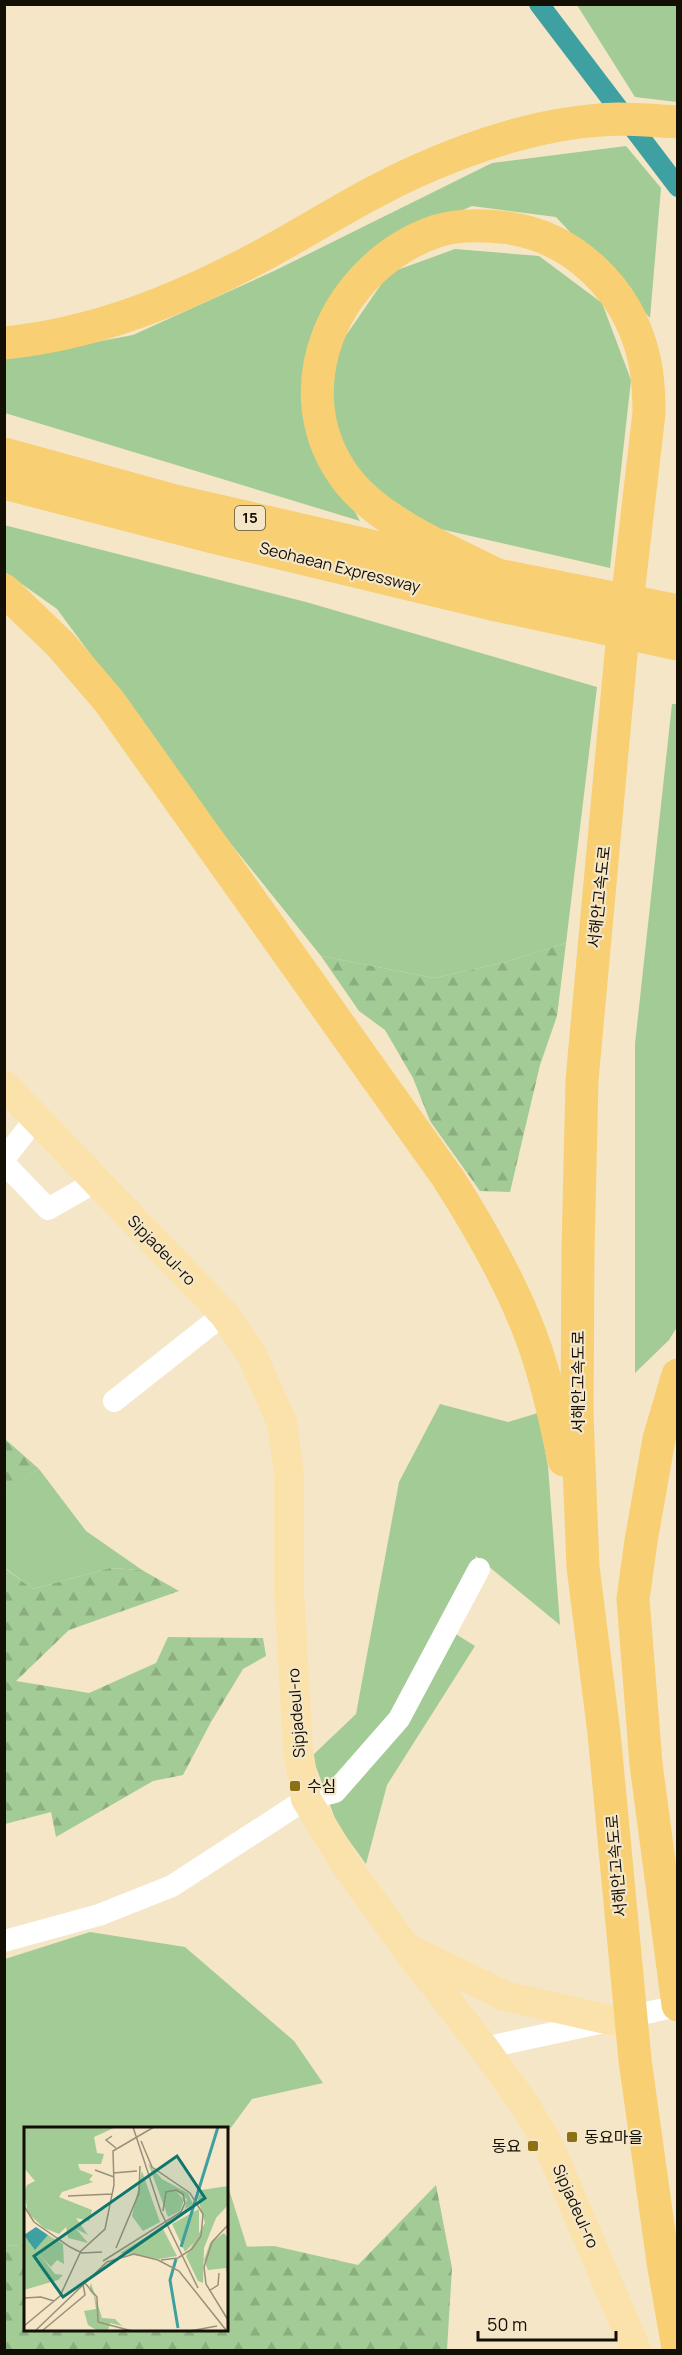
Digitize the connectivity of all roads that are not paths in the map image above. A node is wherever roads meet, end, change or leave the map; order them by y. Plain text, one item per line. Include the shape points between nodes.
1 (678, 122) edge
2 (4, 343) edge
3 (4, 454) edge
4 (4, 483) edge
5 (4, 590) edge
6 (495, 590) junction
7 (678, 610) edge
8 (678, 644) edge
9 (4, 1084) edge
10 (36, 1118) junction
11 (4, 1161) edge
12 (97, 1181) junction
13 (224, 1314) junction
14 (678, 1375) edge
15 (114, 1401) dead end
16 (583, 1567) junction
17 (478, 1569) dead end
18 (306, 1799) junction
19 (4, 1941) edge
20 (406, 1948) junction
21 (678, 2005) edge
22 (618, 2018) junction
23 (678, 2021) edge
24 (484, 2048) junction
25 (678, 2348) edge
26 (636, 2350) edge

1 - 2 highway via 618,119 572,124 476,147 416,171 261,256 159,304 110,322
3 - 6 highway, Seohaean Expressway / 15
4 - 6 highway, Seohaean Expressway / 15 via 213,537
5 - 16 highway via 62,645 109,701 476,1222 531,1336 568,1475
6 - 7 highway, Seohaean Expressway / 15
6 - 8 highway, Seohaean Expressway / 15
6 - 16 highway, 서해안고속도로 via 379,509 348,480 327,441 317,378 321,354 340,310 370,270 390,254 438,230 490,225 558,244 608,283 634,326 644,355 648,386 649,413 621,654 582,1080 577,1414
9 - 10 main road, Sipjadeul-ro
10 - 11 street
10 - 12 main road, Sipjadeul-ro
11 - 12 street via 48,1209
12 - 13 main road, Sipjadeul-ro
13 - 15 street
13 - 18 main road, Sipjadeul-ro via 252,1355 282,1424 289,1473 289,1590 298,1749
14 - 21 highway via 659,1439 633,1599 646,1764
16 - 25 highway, 서해안고속도로 via 604,1733 635,2060
17 - 18 street via 399,1719 335,1792
18 - 19 street via 172,1886 99,1915
18 - 20 main road, Sipjadeul-ro via 346,1865
20 - 22 main road via 505,1996
20 - 24 main road, Sipjadeul-ro
21 - 22 street
22 - 23 street
22 - 24 street
24 - 26 main road, Sipjadeul-ro via 549,2146

